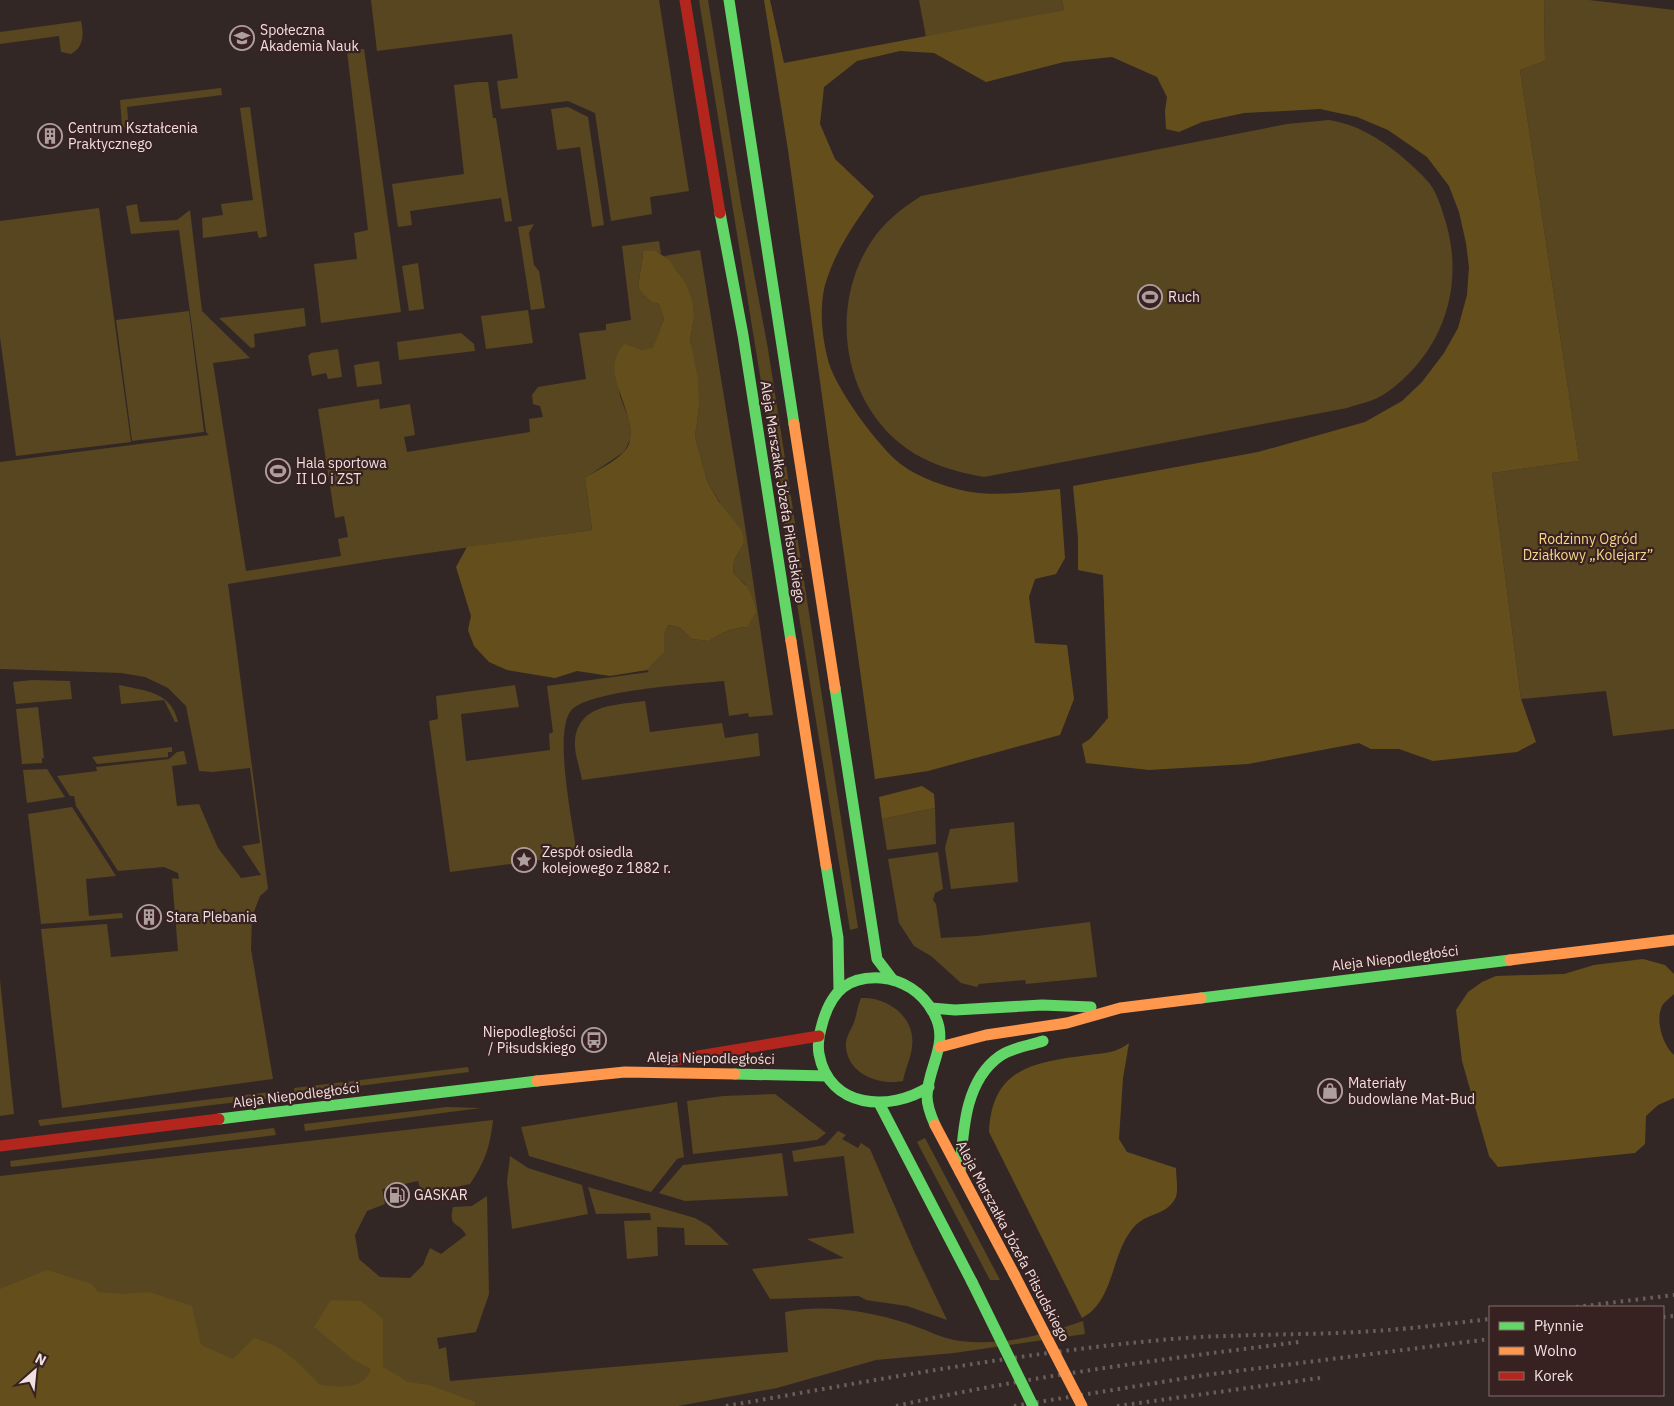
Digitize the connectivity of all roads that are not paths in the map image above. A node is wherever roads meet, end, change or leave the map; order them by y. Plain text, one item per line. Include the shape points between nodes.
1 (686, 0) edge
2 (728, 0) edge
3 (1674, 940) edge
4 (893, 980) junction
5 (838, 990) junction
6 (931, 1008) junction
7 (1120, 1008) junction
8 (1067, 1023) junction
9 (819, 1036) junction
10 (940, 1047) junction
11 (595, 1074) junction
12 (827, 1076) junction
13 (929, 1087) junction
14 (878, 1104) junction
15 (0, 1146) edge
16 (960, 1172) junction
17 (1033, 1406) edge
18 (1082, 1406) edge

1 - 5 street, Aleja Marszałka Józefa Piłsudskiego via 743,335 838,938
2 - 4 street, Aleja Marszałka Józefa Piłsudskiego via 877,959
3 - 7 street, Aleja Niepodległości
4 - 5 street via 860,980
4 - 6 street via 910,986 924,997
5 - 9 street via 828,1006
6 - 7 street, Aleja Niepodległości via 964,1010 1042,1005
6 - 10 street via 939,1027
7 - 8 street, Aleja Niepodległości
8 - 10 street, Aleja Niepodległości via 986,1035
8 - 16 street via 1042,1042 1017,1046 1008,1051 986,1069 966,1109
9 - 11 street, Aleja Niepodległości
9 - 12 street via 820,1057
10 - 13 street
11 - 12 street, Aleja Niepodległości
11 - 15 street, Aleja Niepodległości
12 - 14 street via 859,1101
13 - 14 street via 908,1099
13 - 16 street, Aleja Marszałka Józefa Piłsudskiego via 926,1098 934,1123
14 - 17 street, bridge
16 - 18 street, Aleja Marszałka Józefa Piłsudskiego, bridge

